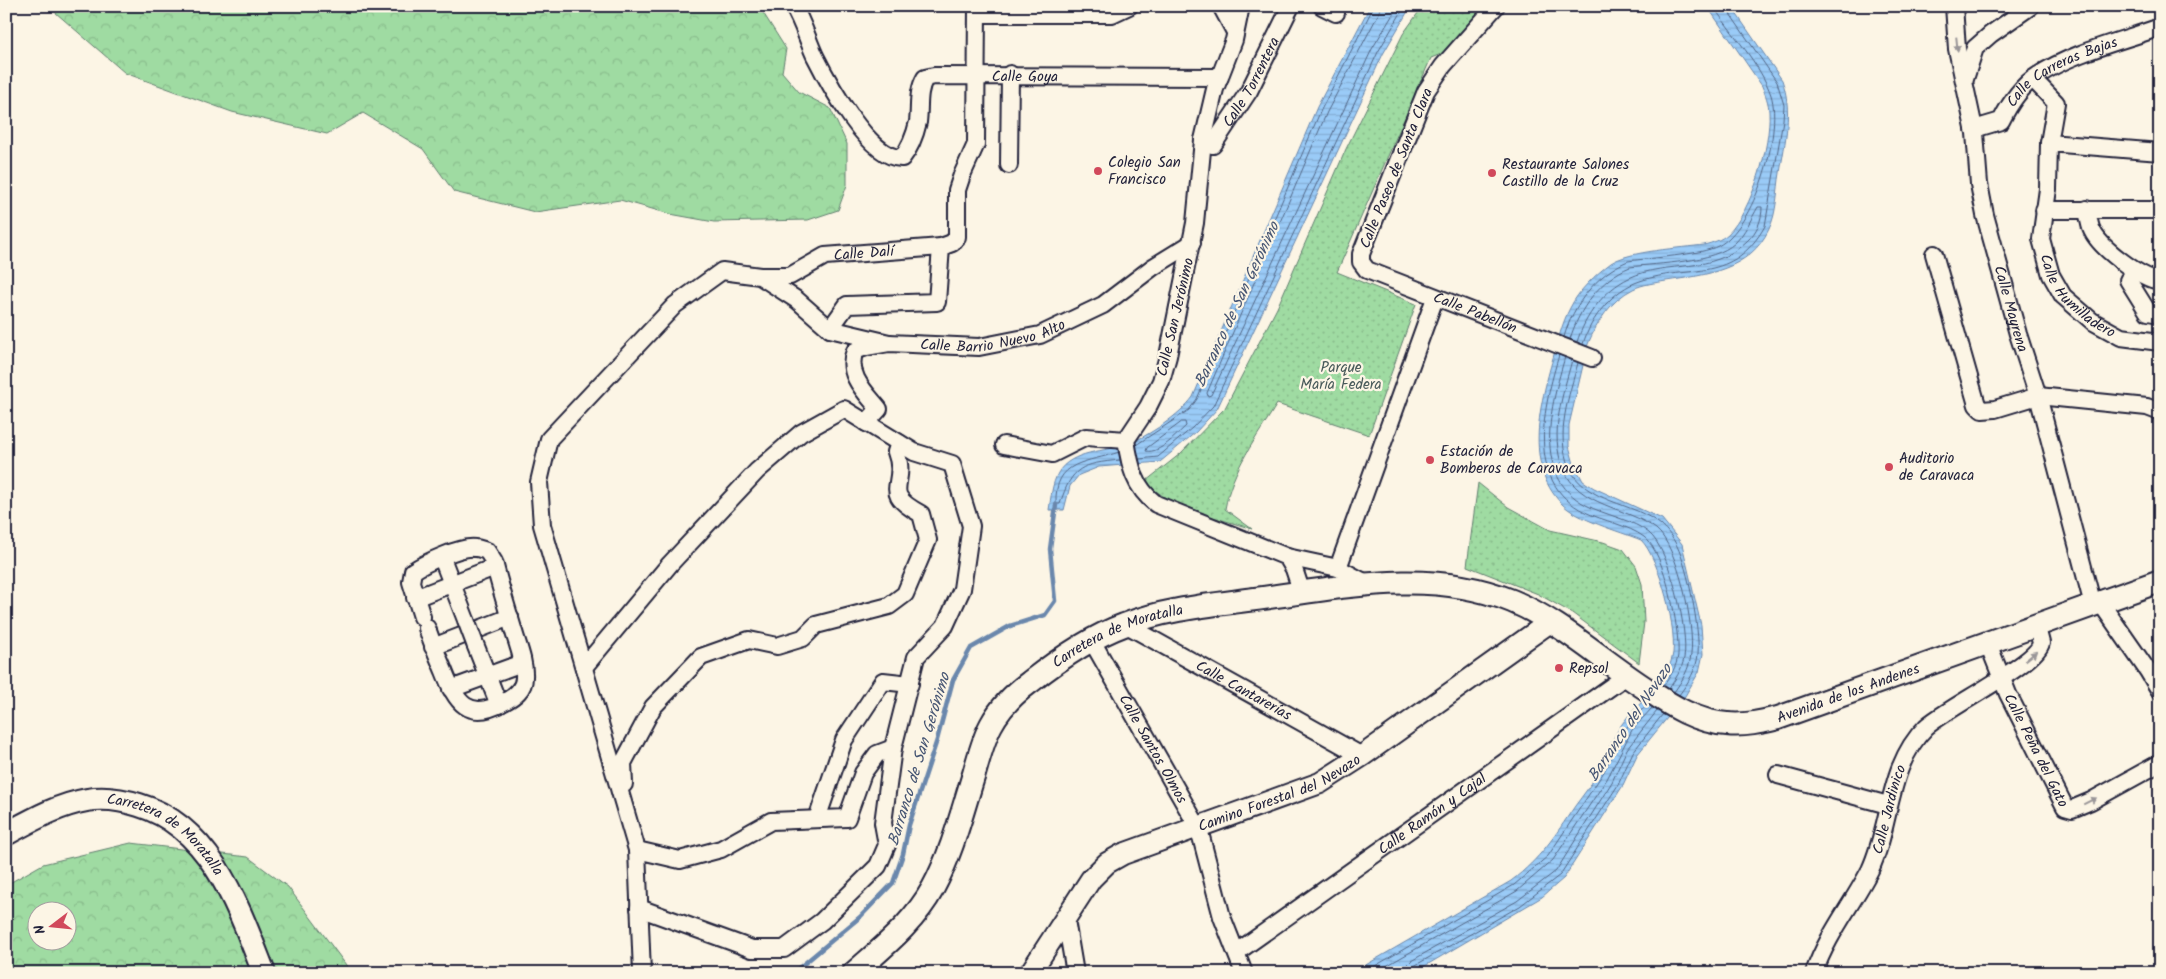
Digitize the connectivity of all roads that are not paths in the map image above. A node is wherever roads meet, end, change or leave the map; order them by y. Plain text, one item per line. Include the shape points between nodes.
1 (793, 6) edge
2 (1130, 6) edge
3 (1221, 6) edge
4 (1240, 6) edge
5 (1291, 6) edge
6 (1496, 6) edge
7 (1954, 6) edge
8 (2031, 6) edge
9 (977, 10) edge
10 (2160, 27) edge
11 (1235, 32) junction
12 (977, 74) junction
13 (1010, 74) junction
14 (1220, 77) junction
15 (2033, 79) junction
16 (1964, 81) junction
17 (1974, 129) junction
18 (1203, 140) junction
19 (2049, 143) junction
20 (2160, 152) edge
21 (1009, 165) dead end
22 (2087, 209) junction
23 (2044, 210) junction
24 (2160, 210) edge
25 (1192, 243) junction
26 (941, 247) junction
27 (1934, 254) dead end
28 (1361, 264) joint
29 (760, 276) junction
30 (2128, 280) dead end
31 (2160, 281) edge
32 (1435, 298) junction
33 (2160, 314) edge
34 (830, 329) junction
35 (2160, 342) edge
36 (889, 344) junction
37 (1592, 358) dead end
38 (2038, 396) junction
39 (2156, 408) edge
40 (866, 422) junction
41 (1126, 442) junction
42 (899, 443) junction
43 (1004, 445) dead end
44 (1287, 557) junction
45 (442, 558) junction
46 (1315, 564) junction
47 (495, 567) junction
48 (1334, 579) junction
49 (2160, 581) edge
50 (452, 584) junction
51 (1301, 588) junction
52 (416, 598) junction
53 (2096, 603) junction
54 (510, 616) junction
55 (1550, 622) junction
56 (1125, 624) junction
57 (2036, 624) junction
58 (1092, 641) junction
59 (1987, 641) junction
60 (433, 646) junction
61 (522, 663) junction
62 (584, 666) junction
63 (488, 676) junction
64 (2001, 678) junction
65 (1632, 680) junction
66 (910, 684) junction
67 (451, 689) junction
68 (2160, 691) edge
69 (499, 705) junction
70 (893, 748) junction
71 (1362, 756) junction
72 (2160, 763) edge
73 (1778, 775) dead end
74 (1888, 805) junction
75 (624, 807) junction
76 (816, 819) junction
77 (1199, 828) junction
78 (6, 834) edge
79 (637, 850) junction
80 (639, 908) junction
81 (1066, 920) junction
82 (1236, 952) junction
83 (264, 973) edge
84 (642, 973) edge
85 (854, 973) edge
86 (1030, 973) edge
87 (1075, 973) edge
88 (1244, 973) edge
89 (1814, 973) edge

1 - 12 street, Calle Goya via 844,107 877,148 892,159 902,158 909,149 918,122 920,87 925,78
2 - 9 street via 1112,14
3 - 11 street
4 - 11 street, Calle San Jerónimo
5 - 18 street, Calle Torrentera via 1244,99 1214,145
6 - 28 street, Calle Paseo de Santa Clara via 1443,66 1426,91 1361,254
7 -> 16 street, Calle Mayrena via 1957,49
8 - 16 street via 1975,48
9 - 12 street
10 - 15 street, Calle Carreras Bajas via 2082,53
11 - 14 street, Calle San Jerónimo
12 - 13 street, Calle Goya
12 - 26 street via 976,144 957,190 957,236 952,243
13 - 14 street, Calle Goya
13 - 21 street
14 - 18 street, Calle San Jerónimo
15 - 17 street, Calle Carreras Bajas via 2018,93 2001,121
15 - 19 street, Calle Humilladero via 2056,104
16 - 17 street, Calle Mayrena
17 - 38 street, Calle Mayrena via 1985,215
18 - 25 street, Calle San Jerónimo
19 - 20 street
19 - 23 street, Calle Humilladero
22 - 23 street
22 - 24 street
22 - 31 street via 2091,228 2101,244 2121,261
23 - 35 street, Calle Humilladero via 2041,239 2051,275 2062,296 2092,321 2121,337
25 - 36 street, Calle Barrio Nuevo Alto via 1153,267 1103,305 1040,335 979,347
25 - 41 street, Calle San Jerónimo via 1161,381
26 - 29 street, Calle Dalí via 825,256 790,276
26 - 34 street via 937,302 847,306
27 - 38 street via 1977,405 1987,410
28 - 32 street, Calle Pabellón via 1368,270
29 - 34 street via 797,300
29 - 62 street, Calle Dalí via 722,271 675,305 549,439 539,482 542,525
30 - 33 street via 2148,312
32 - 37 street, Calle Pabellón
32 - 48 street
34 - 36 street
36 - 40 street, Calle Barrio Nuevo Alto via 855,351 852,358 852,369 858,381 879,410
38 - 39 street
38 - 53 street, Calle Mayrena
40 - 42 street
40 - 62 street via 844,408 801,433 757,471 670,564
41 - 43 street via 1086,437 1052,454
41 - 44 street via 1130,465 1140,489 1156,504
42 - 66 street via 914,452 952,464 970,526 962,589 945,626 916,657
42 - 75 street via 896,494 903,504 921,514 928,540 905,594 889,606 816,625 803,638 777,646 749,640 701,657 653,707 623,763
44 - 46 street
44 - 51 street
45 - 47 street via 475,547 487,551
45 - 50 street
45 - 52 street via 413,571 411,582
46 - 48 street
46 - 51 street via 1302,573
47 - 50 street
47 - 54 street
48 - 51 main road, Carretera de Moratalla
48 - 55 main road, Carretera de Moratalla via 1368,584 1429,583 1468,588 1514,602
49 - 53 main road, Avenida de los Andenes
50 - 52 street
50 - 63 street, bridge
51 - 56 main road, Carretera de Moratalla via 1175,611
52 - 60 street
53 - 57 main road, Avenida de los Andenes
53 - 68 street
54 - 60 street
54 - 61 street
55 - 65 main road, Avenida de los Andenes
55 - 71 street, Camino Forestal del Nevazo
56 - 58 main road, Carretera de Moratalla
56 - 71 street, Calle Cantarerías
57 - 59 main road, Avenida de los Andenes
64 -> 57 street, Calle Jardinico via 2041,647
58 - 77 street, Calle Santos Olmos
58 - 85 main road, Carretera de Moratalla via 1015,694 992,724 984,740 955,836 932,888 897,935
59 - 64 street
59 - 65 main road, Avenida de los Andenes via 1764,721 1725,724 1689,714
60 - 67 street
61 - 63 street
61 - 69 street via 522,687
62 - 75 street, Calle Dalí
63 - 67 street
63 - 69 street
64 -> 72 street, Calle Peña del Gato via 2061,801 2068,809 2091,801
64 - 74 street, Calle Jardinico via 1935,719 1916,738 1903,761
65 - 82 street, Calle Ramón y Cajal
66 - 70 street
66 - 76 street via 884,681 844,740
67 - 69 street via 460,703 470,709
70 - 76 street via 877,754 863,773 847,818
70 - 80 street via 883,823 886,845 883,857 858,888 793,944 775,951 752,949
71 - 77 street, Camino Forestal del Nevazo via 1335,775 1303,791
73 - 74 street
74 - 89 street, Calle Jardinico via 1870,869 1829,937
75 - 79 street
76 - 79 street via 771,821 721,849 680,860
77 - 81 street, Camino Forestal del Nevazo via 1107,863 1091,879
77 - 82 street, Calle Santos Olmos via 1222,917
78 - 83 main road, Carretera de Moratalla via 60,808 88,800 132,803 166,816 186,830 210,859 236,906
79 - 80 street
80 - 84 street
81 - 86 street, Camino Forestal del Nevazo
81 - 87 street
82 - 88 street, Calle Santos Olmos

